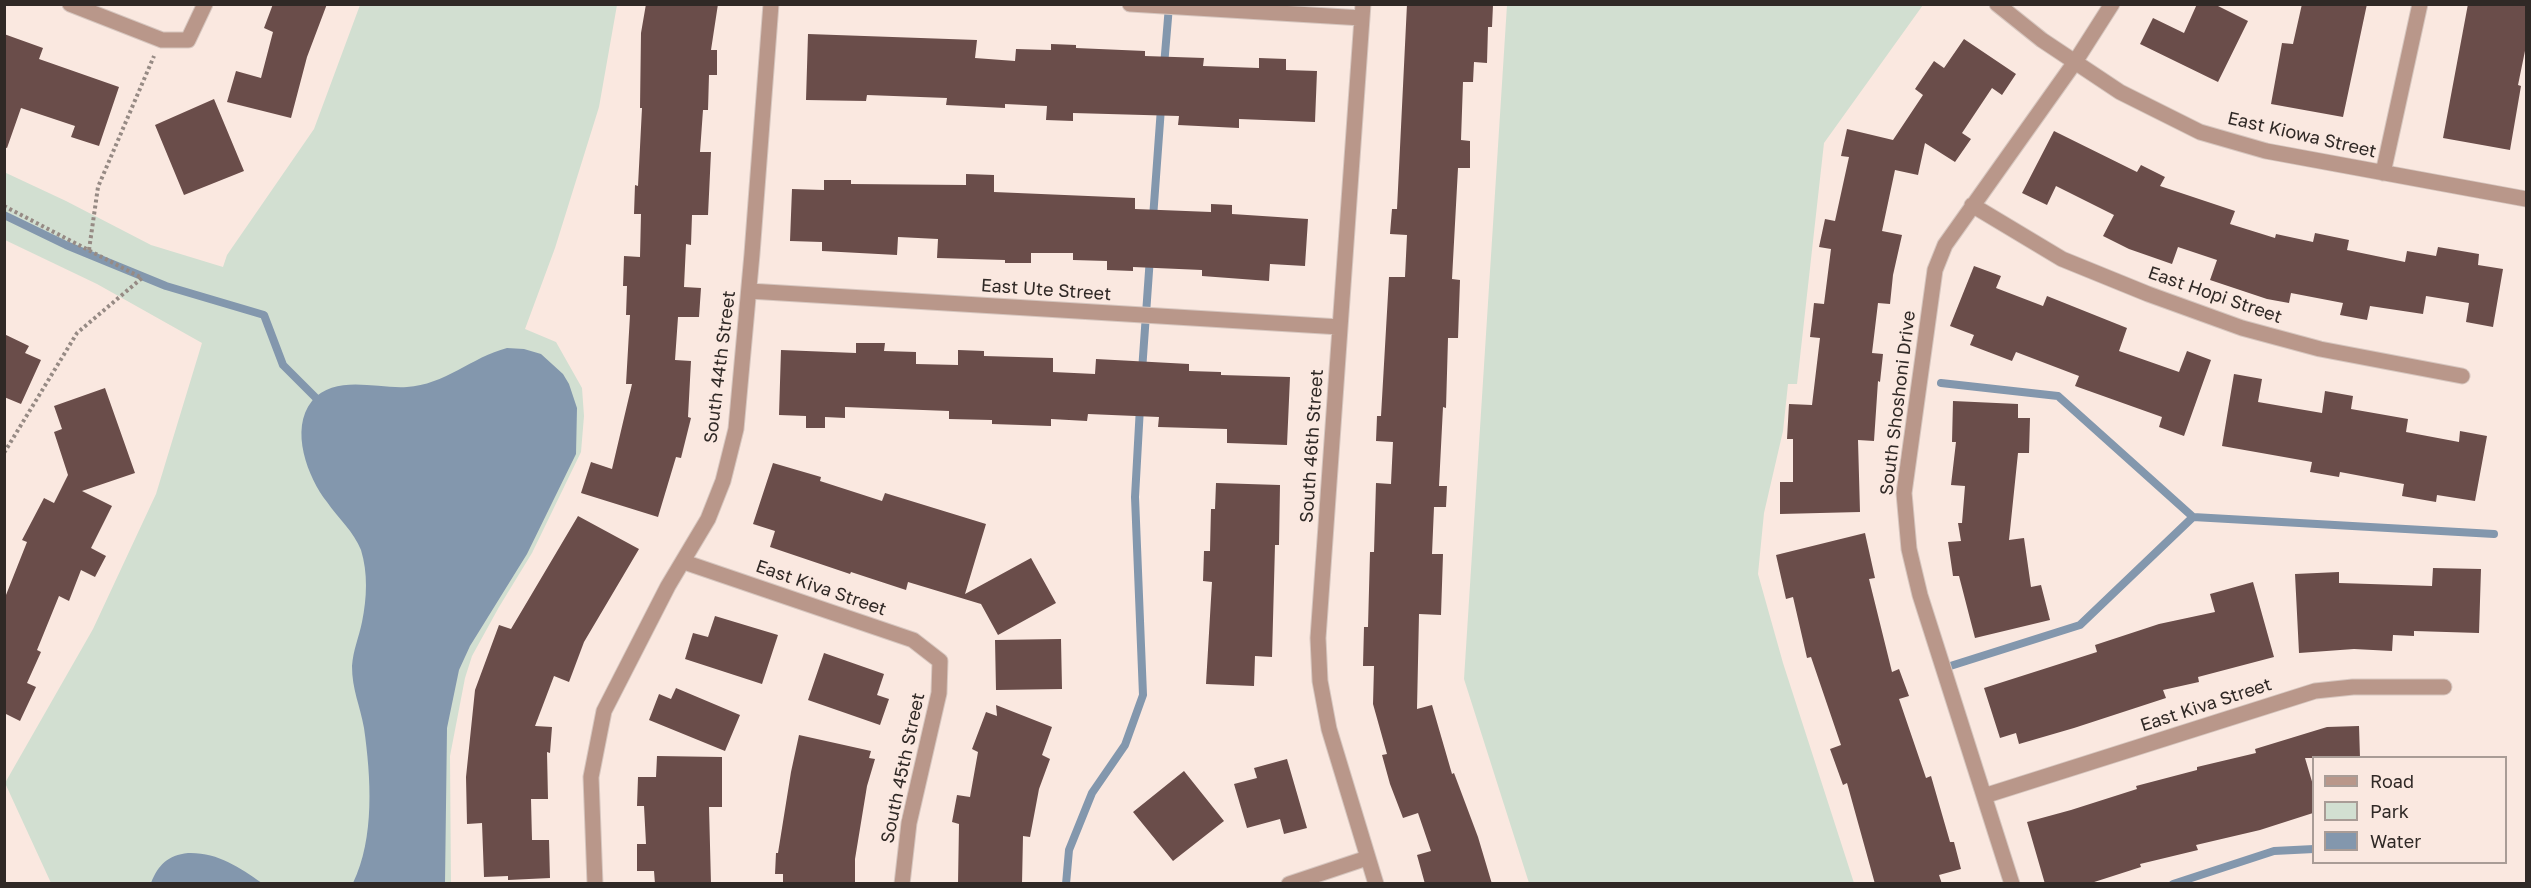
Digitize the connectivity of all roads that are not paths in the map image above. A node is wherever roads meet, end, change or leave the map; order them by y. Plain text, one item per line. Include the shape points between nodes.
1 (70, 4) edge
2 (205, 4) edge
3 (771, 4) edge
4 (1130, 4) edge
5 (1996, 4) edge
6 (2112, 4) edge
7 (2420, 4) edge
8 (1362, 11) edge
9 (2074, 62) junction
10 (2383, 173) junction
11 (2526, 199) edge
12 (1972, 205) junction
13 (749, 291) junction
14 (1340, 327) junction
15 (2462, 376) dead end
16 (684, 562) junction
17 (940, 661) joint
18 (2445, 687) dead end
19 (1984, 795) junction
20 (1367, 858) junction
21 (595, 884) edge
22 (902, 884) edge
23 (1289, 884) edge
24 (1376, 884) edge
25 (2012, 884) edge

1 - 2 street via 162,40 188,40
3 - 13 street, South 44th Street
4 - 8 street
5 - 9 street, East Kiowa Street
6 - 9 street, South Shoshoni Drive
7 - 10 street
8 - 14 street, South 46th Street
9 - 10 street, East Kiowa Street via 2120,92 2200,132 2266,151
9 - 12 street, South Shoshoni Drive
10 - 11 street, East Kiowa Street
12 - 15 street, East Hopi Street via 2062,259 2242,328 2320,349
12 - 19 street, South Shoshoni Drive via 1945,245 1935,270 1904,493 1909,549 1920,595
13 - 14 street, East Ute Street
13 - 16 street, South 44th Street via 736,429 723,481
14 - 20 street, South 46th Street via 1318,638 1320,681 1329,729
16 - 17 street, East Kiva Street via 912,640
16 - 21 street, South 44th Street via 604,711 591,777
17 - 22 street, South 45th Street via 939,693 909,823
18 - 19 street, East Kiva Street via 2315,691
19 - 25 street, South Shoshoni Drive
20 - 23 street
20 - 24 street, South 46th Street

